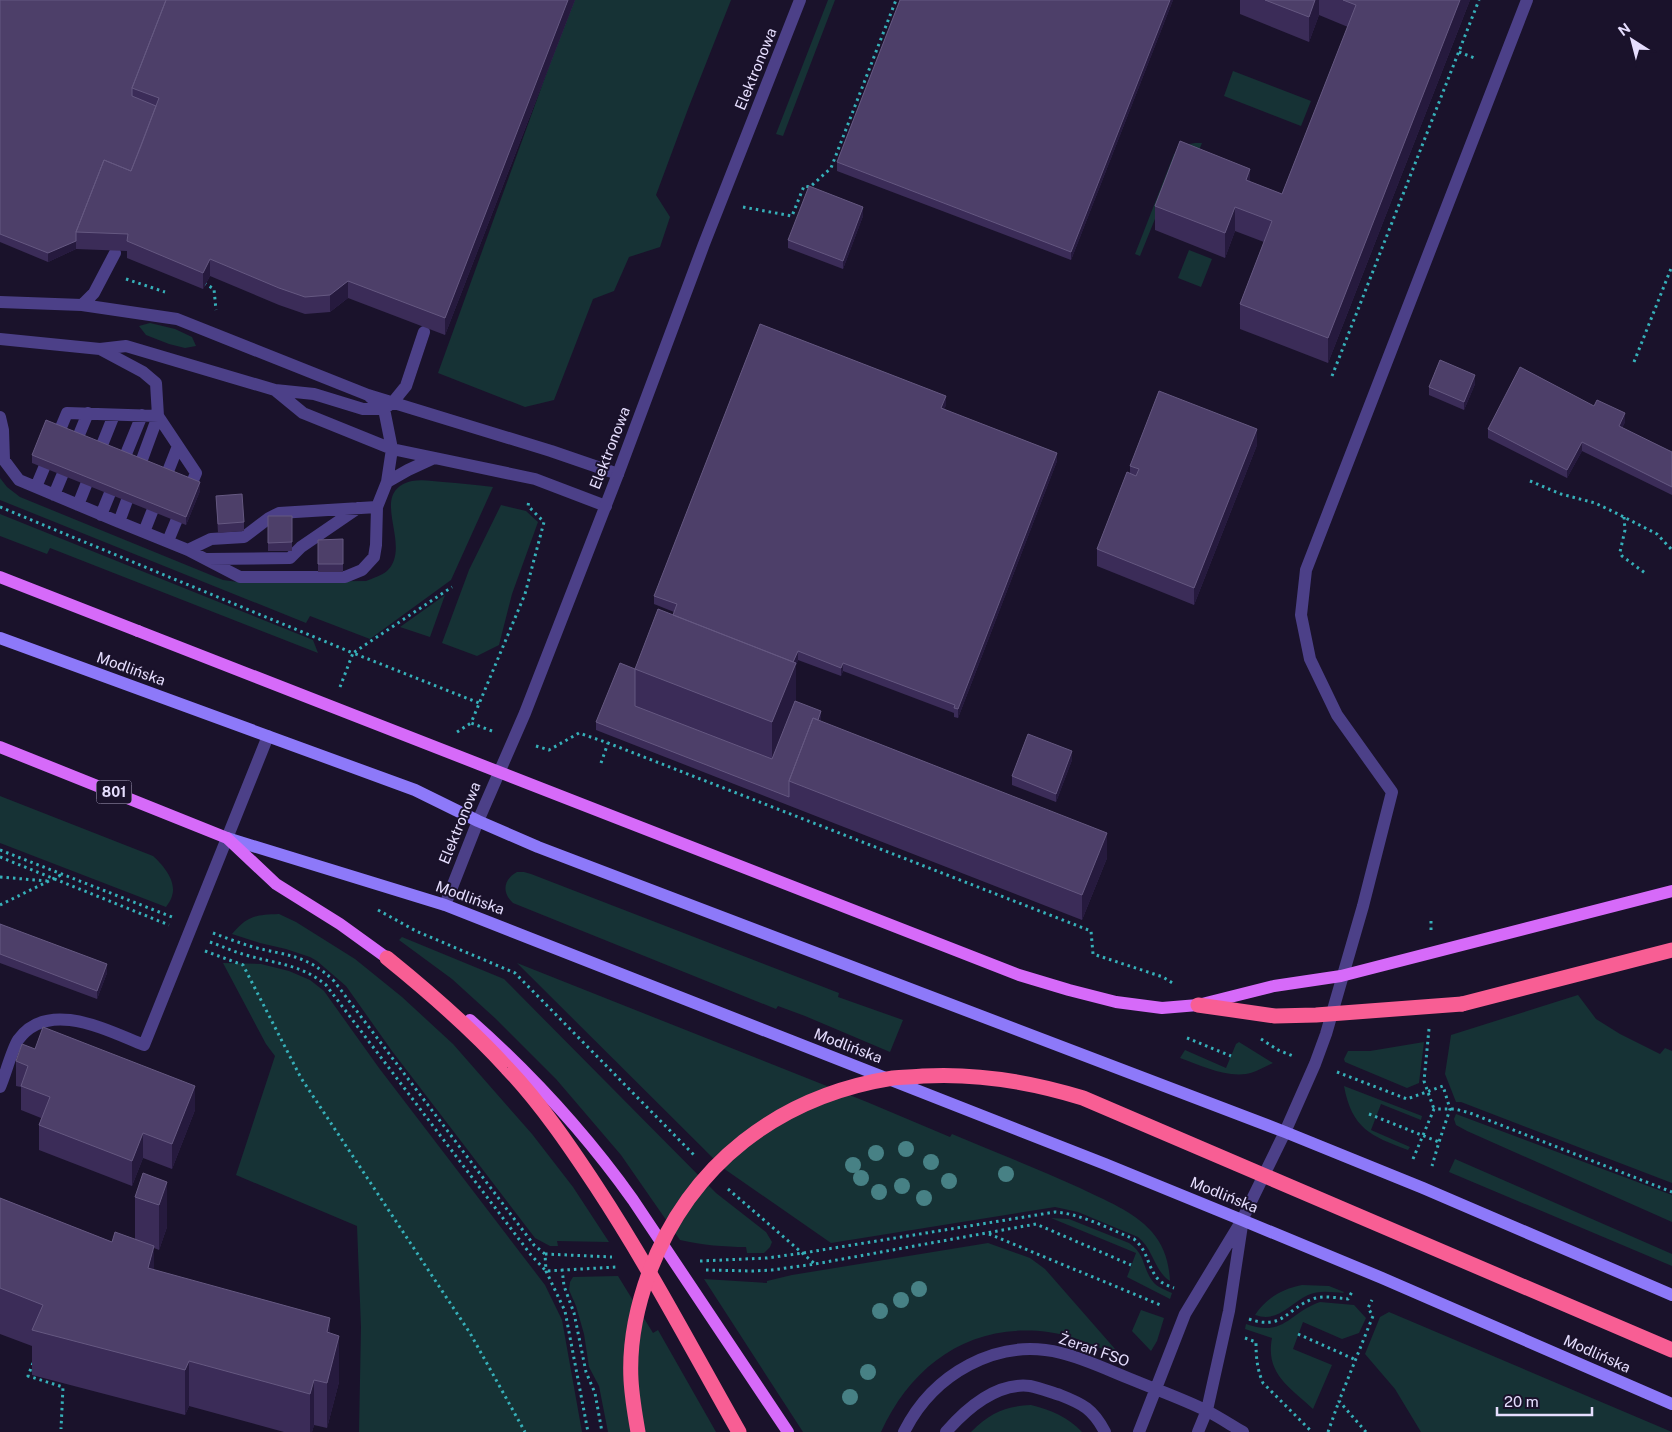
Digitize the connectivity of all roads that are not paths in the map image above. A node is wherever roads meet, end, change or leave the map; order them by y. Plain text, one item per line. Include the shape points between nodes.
1 (800, 0) edge
2 (1527, 0) edge
3 (116, 253) dead end
4 (0, 302) edge
5 (82, 305) junction
6 (424, 332) dead end
7 (0, 338) edge
8 (100, 349) junction
9 (275, 390) junction
10 (389, 406) junction
11 (88, 413) junction
12 (114, 415) junction
13 (142, 415) junction
14 (158, 416) junction
15 (0, 417) edge
16 (178, 446) junction
17 (392, 448) junction
18 (434, 458) junction
19 (618, 474) junction
20 (387, 482) junction
21 (36, 487) junction
22 (54, 495) junction
23 (78, 505) junction
24 (606, 506) junction
25 (376, 507) junction
26 (358, 508) junction
27 (101, 515) junction
28 (119, 522) junction
29 (144, 532) junction
30 (168, 542) junction
31 (188, 550) junction
32 (205, 559) junction
33 (0, 577) edge
34 (0, 638) edge
35 (268, 736) junction
36 (0, 747) edge
37 (478, 821) junction
38 (227, 838) junction
39 (1672, 891) edge
40 (445, 904) junction
41 (1672, 950) edge
42 (386, 958) junction
43 (1198, 1005) junction
44 (0, 1087) edge
45 (1284, 1132) junction
46 (1242, 1220) junction
47 (1672, 1295) edge
48 (1672, 1350) edge
49 (1155, 1389) junction
50 (1672, 1404) edge
51 (1206, 1410) junction
52 (638, 1432) edge
53 (739, 1432) edge
54 (788, 1432) edge
55 (904, 1432) edge
56 (946, 1432) edge
57 (1106, 1432) edge
58 (1139, 1432) edge
59 (1198, 1432) edge
60 (1243, 1432) edge

1 - 19 street, Elektronowa
2 - 45 street via 1306,570 1301,615 1310,658 1337,715 1392,792 1326,1034
3 - 5 street via 94,293
4 - 5 street
5 - 10 street via 177,319
6 - 10 street via 406,386
7 - 8 street
8 - 9 street via 126,346
8 - 14 street via 143,372 156,383
9 - 10 street via 314,394 363,409
9 - 17 street via 303,413
10 - 17 street
10 - 19 street via 551,451
11 - 12 street
11 - 21 street via 67,413
11 - 22 street
12 - 13 street
12 - 23 street
13 - 14 street
13 - 27 street
14 - 16 street
14 - 28 street
15 - 21 street via 4,460 20,480
16 - 29 street
16 - 30 street via 196,473
17 - 18 street
17 - 20 street
18 - 20 street
18 - 24 street via 535,479
19 - 24 street, Elektronowa
20 - 25 street
21 - 22 street
22 - 23 street
23 - 27 street
24 - 37 street, Elektronowa via 526,713
25 - 26 street
25 - 32 street via 374,557 362,570 345,576 240,577
26 - 31 street via 279,513 244,537 211,539
26 - 32 street via 290,558
27 - 28 street
28 - 29 street
29 - 30 street
30 - 31 street
31 - 32 street
33 - 43 main road, bridge via 1019,975 1116,1002 1162,1008
34 - 35 main road, Modlińska
35 - 37 main road, Modlińska via 415,790
35 - 38 street
36 - 38 main road, Modlińska / 801
37 - 40 street, Elektronowa
37 - 45 main road, Modlińska via 545,850
38 - 40 main road, Modlińska / 801
38 - 42 main road via 276,884 340,924
38 - 44 street via 144,1045 83,1022 50,1020 32,1027 18,1041
39 - 43 main road, bridge via 1341,976 1274,986
40 - 46 main road, Modlińska / 801
41 - 43 highway, bridge via 1462,1004 1316,1016 1274,1016
42 - 53 highway via 464,1023 508,1068 555,1126 608,1203
42 - 54 main road via 478,1027 540,1087 592,1146 633,1200
45 - 46 street
45 - 47 main road, Modlińska
46 - 49 street via 1185,1314
46 - 50 main road, Modlińska / 801
46 - 51 street via 1229,1311
48 - 52 highway, bridge via 1083,1098 1042,1086 979,1077 894,1078 816,1098 783,1114 729,1153 700,1182 679,1211 658,1249 636,1318 631,1378
49 - 51 street, Żerań FSO
49 - 55 street, Żerań FSO via 1062,1353 1015,1350 970,1363 947,1378 928,1397
49 - 58 street
51 - 59 street
51 - 60 street, Żerań FSO
56 - 57 street via 985,1398 1005,1388 1029,1386 1081,1403

